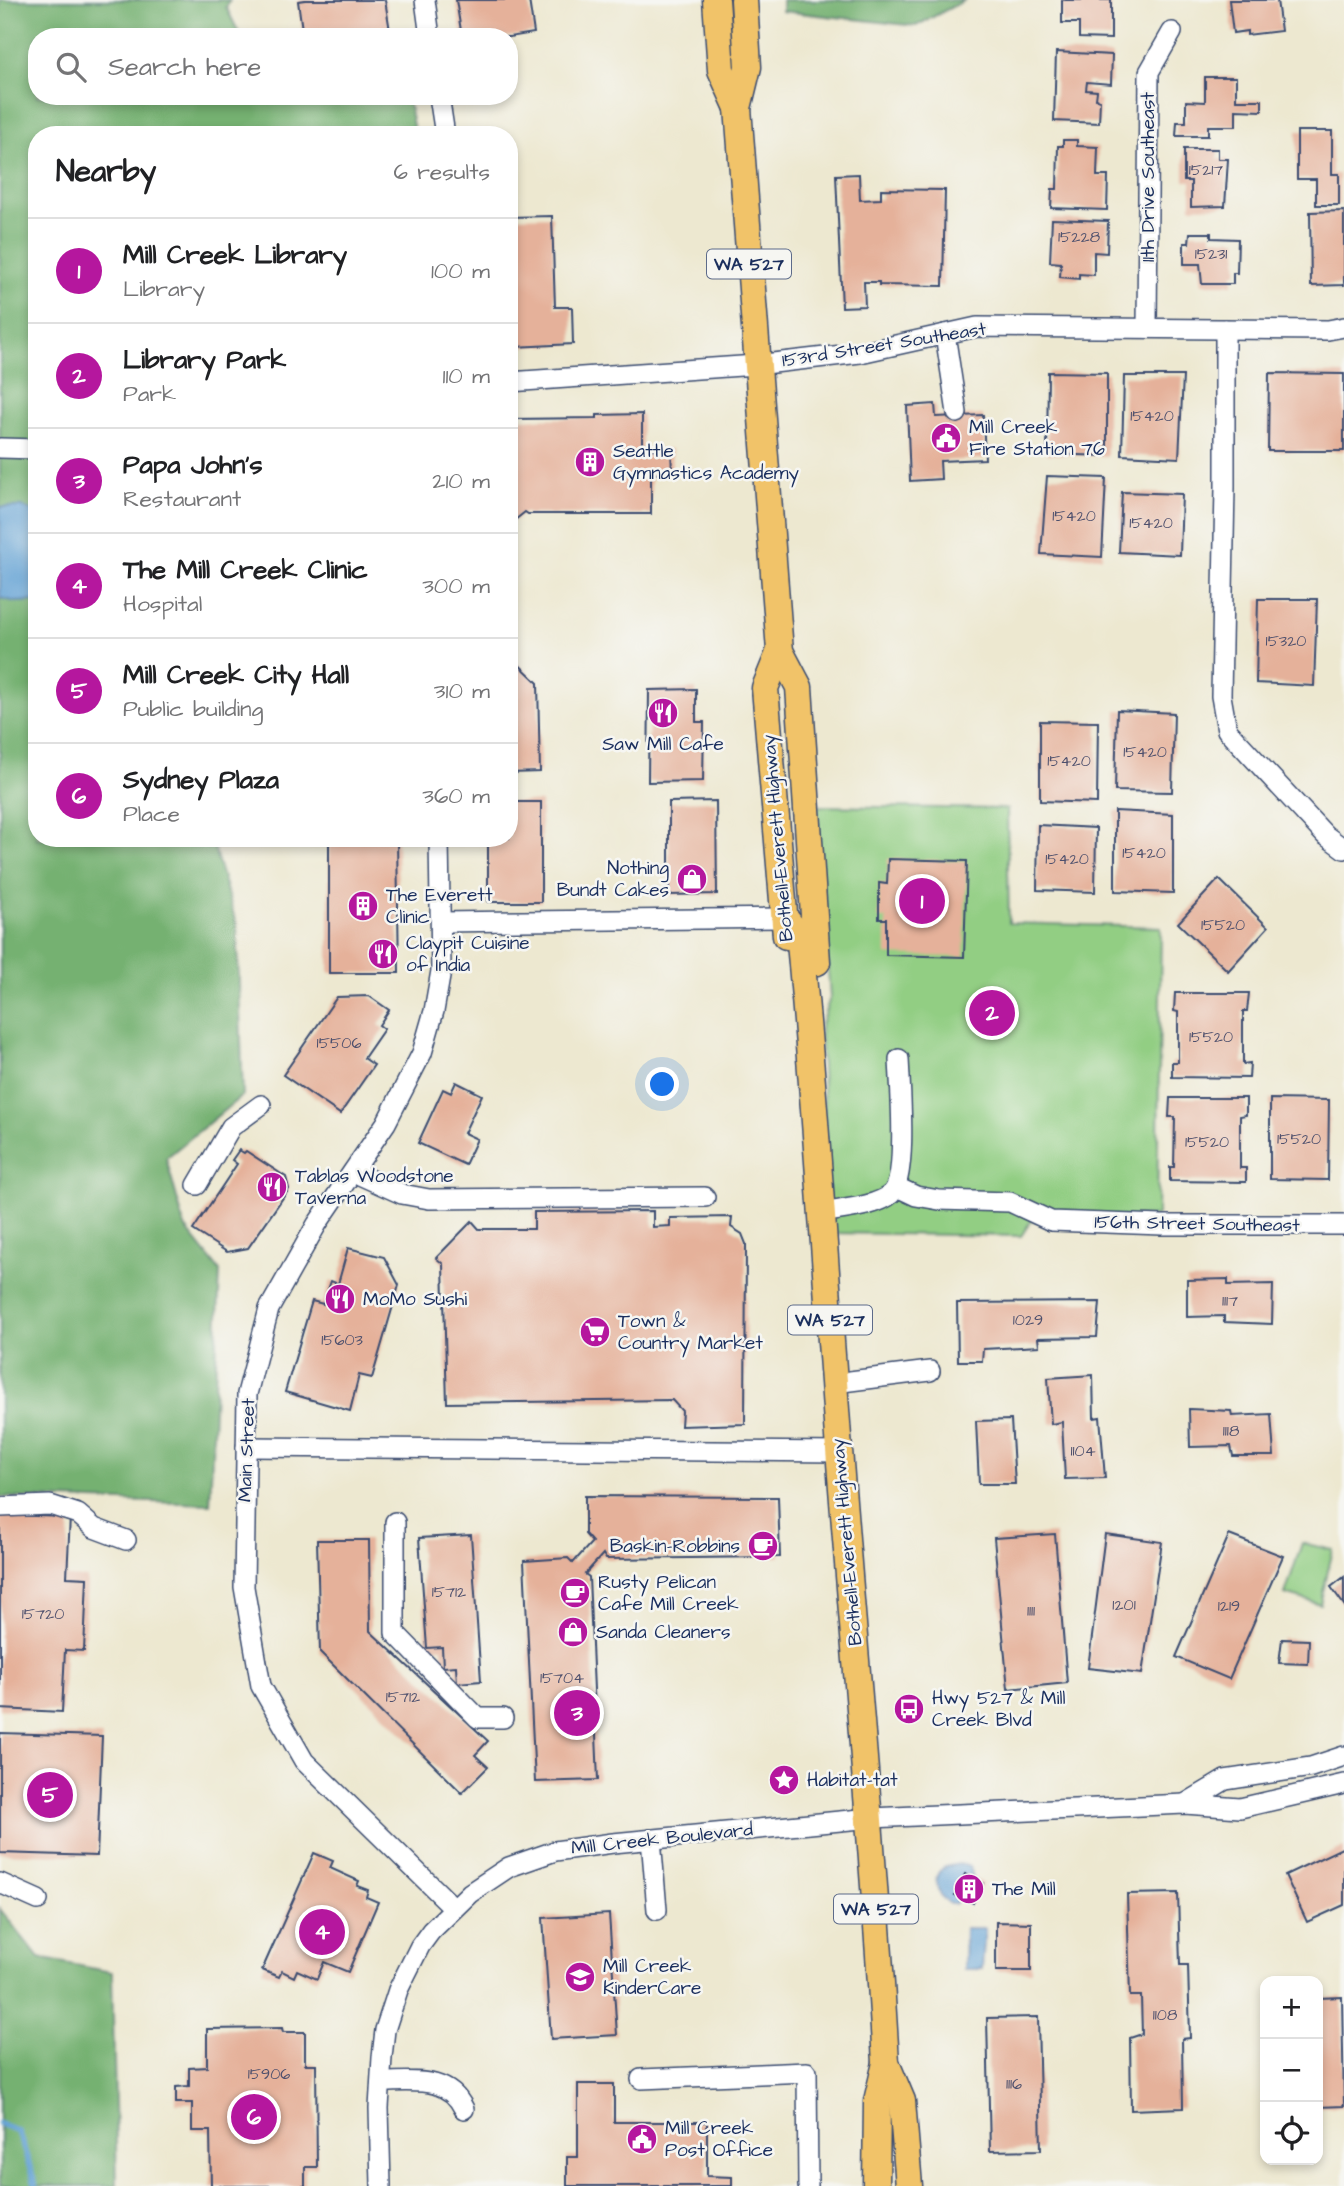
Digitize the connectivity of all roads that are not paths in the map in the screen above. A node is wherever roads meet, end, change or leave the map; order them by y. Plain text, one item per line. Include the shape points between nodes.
1 (425, 0) edge
2 (716, 0) edge
3 (744, 0) edge
4 (429, 28) edge
5 (1172, 32) dead end
6 (440, 105) edge
7 (738, 108) junction
8 (444, 126) edge
9 (1344, 327) edge
10 (1147, 328) junction
11 (1225, 329) junction
12 (945, 334) junction
13 (756, 365) junction
14 (518, 381) edge
15 (957, 413) dead end
16 (0, 448) edge
17 (28, 449) edge
18 (780, 651) junction
19 (439, 847) edge
20 (1344, 849) edge
21 (785, 918) junction
22 (441, 922) junction
23 (808, 1022) junction
24 (900, 1059) dead end
25 (261, 1105) dead end
26 (353, 1172) junction
27 (197, 1185) dead end
28 (897, 1187) junction
29 (705, 1197) dead end
30 (822, 1213) junction
31 (1344, 1226) edge
32 (930, 1371) dead end
33 (834, 1382) junction
34 (246, 1447) junction
35 (840, 1452) junction
36 (0, 1507) edge
37 (395, 1522) dead end
38 (126, 1541) dead end
39 (503, 1718) dead end
40 (1344, 1756) edge
41 (1344, 1784) edge
42 (1185, 1804) junction
43 (871, 1818) junction
44 (651, 1839) junction
45 (0, 1883) edge
46 (38, 1900) dead end
47 (453, 1907) junction
48 (657, 1910) dead end
49 (886, 2063) junction
50 (641, 2079) dead end
51 (381, 2082) junction
52 (464, 2109) dead end
53 (381, 2186) edge
54 (808, 2186) edge
55 (877, 2186) edge
56 (909, 2186) edge

1 - 4 street
2 - 7 main road, Bothell-Everett Highway / WA 527 via 721,70
3 - 7 main road, Bothell-Everett Highway / WA 527 via 748,66
5 - 10 street, 11th Drive Southeast via 1149,72
6 - 8 street
7 - 13 main road, Bothell-Everett Highway / WA 527
9 - 11 street, 153rd Street Southeast
10 - 11 street, 153rd Street Southeast
10 - 12 street, 153rd Street Southeast via 976,327
11 - 20 street via 1221,696 1227,730 1325,835
12 - 13 street, 153rd Street Southeast via 860,353
12 - 15 street
13 - 14 street, 153rd Street Southeast
13 - 18 main road, Bothell-Everett Highway / WA 527
16 - 17 street
18 - 21 main road, Bothell-Everett Highway / WA 527 via 765,688
18 - 23 main road, Bothell-Everett Highway / WA 527 via 799,687 821,1004
19 - 22 street, Main Street
21 - 22 street
21 - 23 main road, Bothell-Everett Highway / WA 527 via 792,1004
22 - 26 street, Main Street via 441,971 422,1053
23 - 30 main road, Bothell-Everett Highway / WA 527
24 - 28 street via 902,1159
25 - 27 street via 232,1127
26 - 29 street via 402,1194 429,1199
26 - 34 street, Main Street via 317,1224 269,1309 247,1394
28 - 30 street via 889,1196 862,1206
28 - 31 street, 156th Street Southeast via 939,1200 1010,1202 1051,1221
30 - 33 main road, Bothell-Everett Highway / WA 527
32 - 33 street
33 - 35 main road, Bothell-Everett Highway / WA 527
34 - 35 street
34 - 47 street, Main Street via 244,1587 261,1686 304,1761
35 - 43 main road, Bothell-Everett Highway / WA 527
36 - 38 street via 50,1505 78,1514 94,1528
37 - 39 street via 395,1633 478,1718
40 - 42 street, Mill Creek Boulevard via 1311,1767 1225,1780
41 - 42 street, Mill Creek Boulevard via 1240,1808
42 - 43 street, Mill Creek Boulevard
43 - 44 street, Mill Creek Boulevard
43 - 49 main road, Bothell-Everett Highway / WA 527
44 - 47 street, Mill Creek Boulevard via 579,1846 528,1859 487,1880
44 - 48 street
45 - 46 street
47 - 51 street, Mill Creek Boulevard via 420,1946 398,1990 385,2030
49 - 55 main road, Bothell-Everett Highway / WA 527 via 877,2101
49 - 56 main road, Bothell-Everett Highway / WA 527 via 902,2101
50 - 54 street via 807,2072
51 - 52 street via 429,2082 458,2096
51 - 53 street, Mill Creek Boulevard

